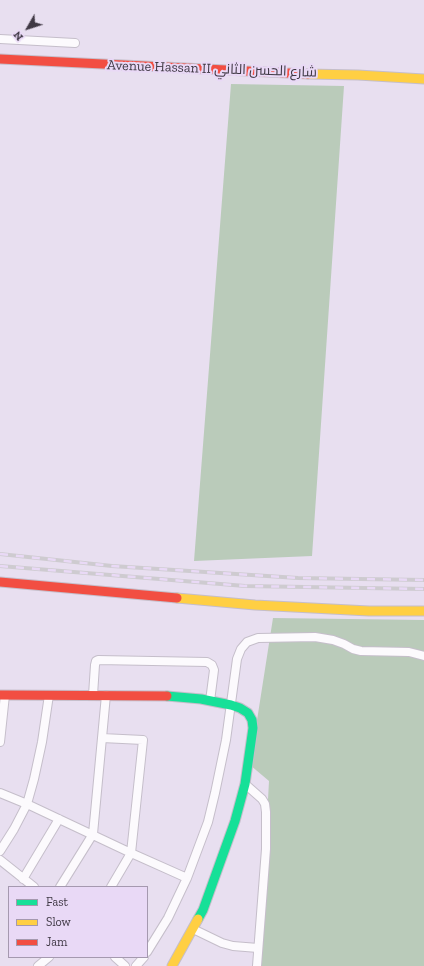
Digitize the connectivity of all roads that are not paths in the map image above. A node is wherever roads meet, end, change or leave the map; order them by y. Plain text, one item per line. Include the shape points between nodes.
1 (0, 39) edge
2 (75, 43) dead end
3 (0, 60) edge
4 (424, 79) edge
5 (0, 582) edge
6 (424, 611) edge
7 (424, 656) edge
8 (2, 695) edge
9 (49, 695) junction
10 (93, 695) junction
11 (106, 695) junction
12 (210, 700) junction
13 (231, 705) junction
14 (102, 738) junction
15 (0, 742) edge
16 (245, 784) junction
17 (0, 793) edge
18 (27, 804) junction
19 (59, 819) junction
20 (93, 834) junction
21 (0, 850) edge
22 (131, 853) junction
23 (0, 860) edge
24 (187, 878) junction
25 (23, 879) junction
26 (33, 886) edge
27 (61, 886) edge
28 (112, 886) edge
29 (193, 929) junction
30 (258, 948) junction
31 (148, 950) edge
32 (48, 958) edge
33 (116, 958) edge
34 (143, 958) edge
35 (38, 966) edge
36 (125, 966) edge
37 (136, 966) edge
38 (172, 966) edge
39 (257, 966) edge

1 - 2 street
3 - 4 street, Avenue Hassan II شارع الحسن الثاني
5 - 6 street via 255,605
7 - 13 street via 409,652 361,652 333,640 315,637 258,638 247,642 241,649 237,659
8 - 9 street
8 - 15 street
9 - 10 street
9 - 18 street via 42,742
10 - 11 street
10 - 12 street via 95,665 98,660 207,662 214,670
11 - 12 street
11 - 14 street
12 - 13 street
13 - 16 street via 243,710 252,720
13 - 24 street via 215,793 201,843
14 - 20 street
14 - 22 street via 142,740
16 - 29 street via 229,842
16 - 30 street via 262,799 266,812 266,849
17 - 18 street
18 - 19 street
18 - 21 street
19 - 20 street
19 - 25 street
20 - 22 street
20 - 27 street
22 - 24 street
22 - 28 street
23 - 25 street
24 - 31 street via 168,918
25 - 26 street
29 - 30 street via 222,943
29 - 38 street
30 - 39 street
32 - 35 street
33 - 36 street
34 - 37 street

